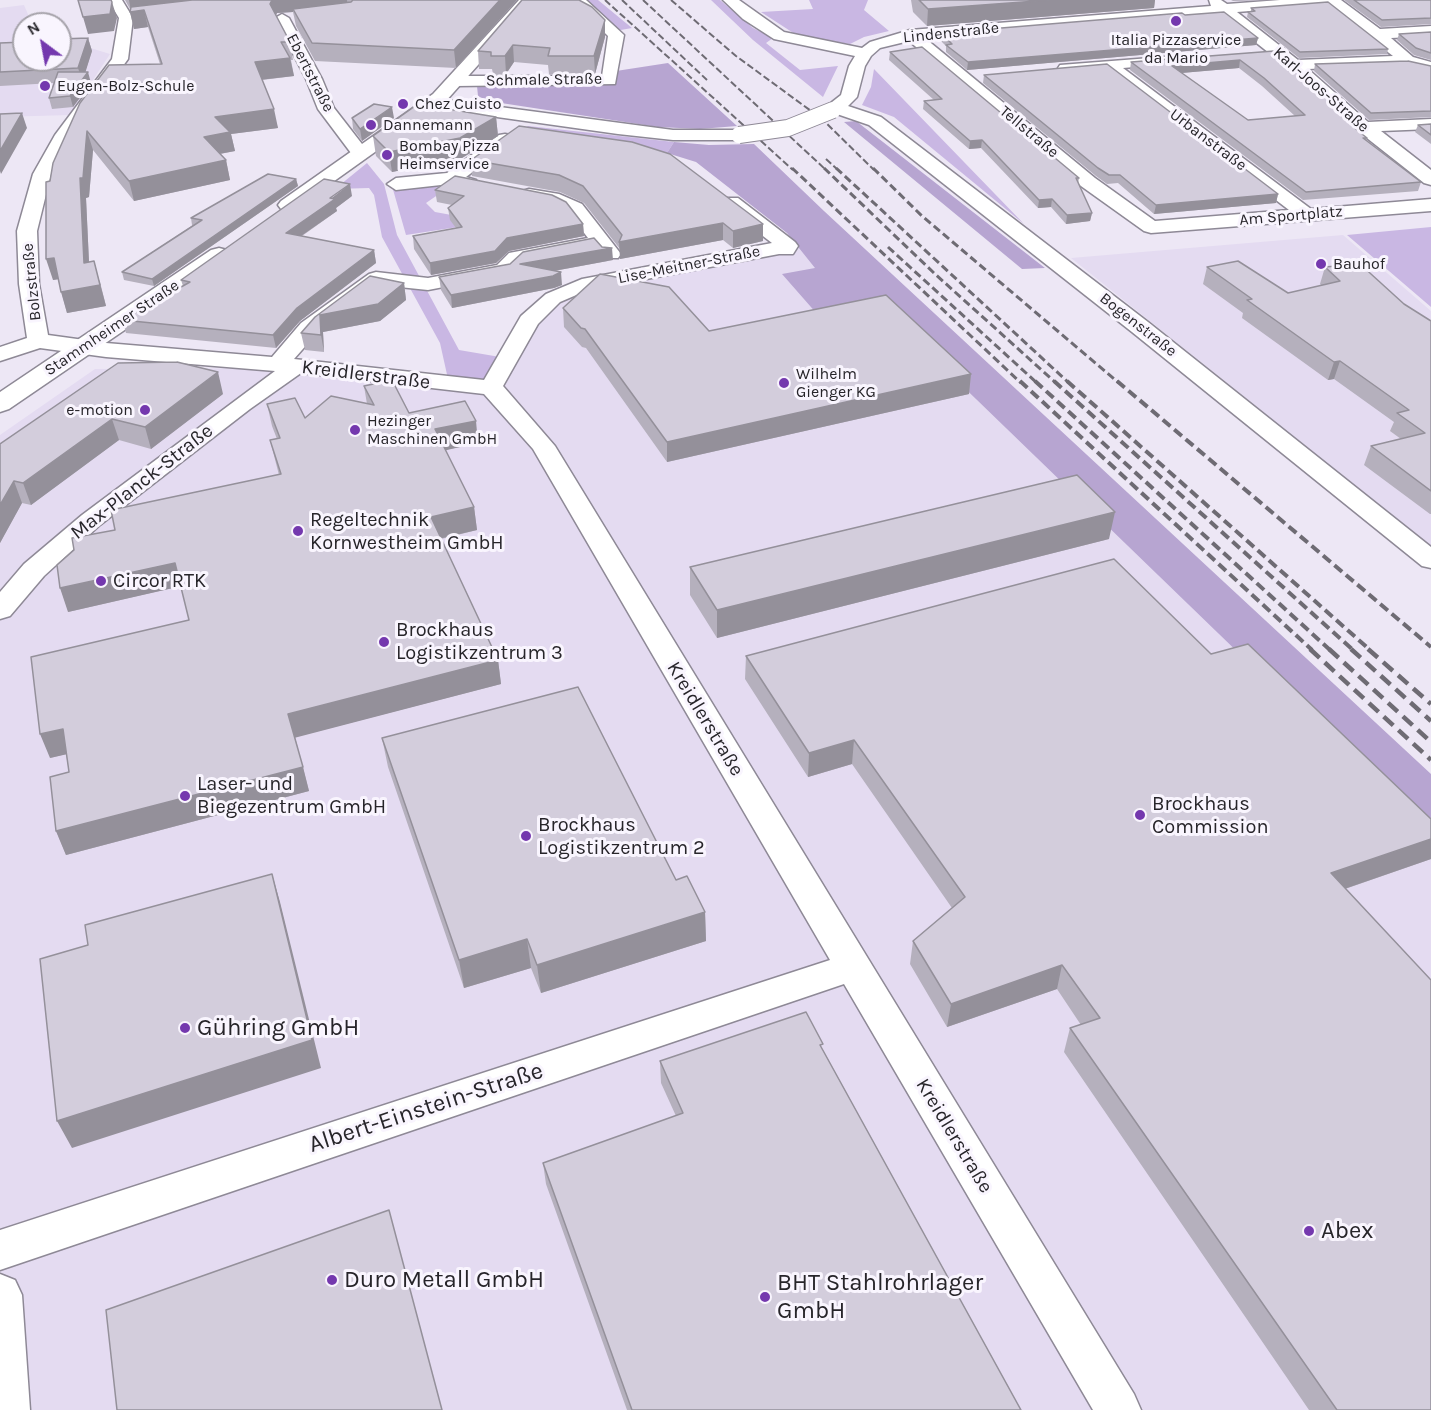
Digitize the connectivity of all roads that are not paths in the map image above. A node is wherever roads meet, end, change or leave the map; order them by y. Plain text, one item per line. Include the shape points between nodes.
1 (115, 0) edge
2 (528, 0) edge
3 (578, 0) edge
4 (730, 0) edge
5 (1329, 0) edge
6 (1334, 0) edge
7 (1218, 4) edge
8 (303, 18) edge
9 (1431, 31) edge
10 (1377, 34) junction
11 (910, 35) junction
12 (1276, 51) junction
13 (865, 52) junction
14 (1254, 53) edge
15 (1186, 58) edge
16 (1407, 60) junction
17 (1108, 64) junction
18 (1294, 65) junction
19 (1431, 67) edge
20 (1052, 69) edge
21 (984, 75) edge
22 (961, 77) junction
23 (456, 81) junction
24 (432, 104) junction
25 (835, 109) junction
26 (1431, 124) edge
27 (1364, 128) junction
28 (579, 142) edge
29 (360, 153) junction
30 (452, 178) junction
31 (1431, 179) edge
32 (396, 183) dead end
33 (491, 188) edge
34 (717, 191) edge
35 (512, 192) edge
36 (1431, 205) edge
37 (1307, 215) junction
38 (270, 218) edge
39 (1151, 227) joint
40 (601, 242) junction
41 (236, 243) edge
42 (628, 276) junction
43 (38, 341) junction
44 (84, 346) junction
45 (0, 354) edge
46 (286, 366) junction
47 (491, 387) junction
48 (0, 404) edge
49 (1431, 560) edge
50 (0, 610) edge
51 (852, 967) junction
52 (0, 1250) edge
53 (0, 1295) edge
54 (7, 1410) edge
55 (1118, 1410) edge

1 - 43 street, Bolzstraße via 131,18 120,59 64,135 42,174 27,231 29,284
2 - 23 main road
3 - 23 street, Schmale Straße via 616,35 609,81
4 - 13 street via 779,36
5 - 6 street, Lindenstraße
5 - 7 street, Lindenstraße
5 - 10 street
7 - 11 street, Lindenstraße
7 - 12 street, Karl-Joos-Straße
8 - 29 street, Ebertstraße via 279,13 326,109
9 - 10 street
10 - 16 street
11 - 13 street, Lindenstraße
11 - 22 street, Tellstraße
12 - 14 street
12 - 18 street, Karl-Joos-Straße
13 - 25 street via 849,98
15 - 17 street
16 - 18 street
16 - 19 street
17 - 20 street
17 - 37 street, Urbanstraße
18 - 27 street, Karl-Joos-Straße
21 - 22 street
22 - 39 street, Tellstraße via 1088,182
23 - 24 main road
24 - 25 street, bridge via 682,135 739,135 788,128
24 - 29 main road
25 - 49 street, Bogenstraße via 876,121
26 - 27 street
27 - 31 street, Karl-Joos-Straße
28 - 30 street via 517,134
29 - 38 main road
30 - 32 street
30 - 33 street
34 - 42 street, Lise-Meitner-Straße via 787,248
35 - 40 street via 559,200 575,208
36 - 37 street, Am Sportplatz
37 - 39 street, Am Sportplatz
40 - 42 street
40 - 46 street, Max-Planck-Straße via 516,257 504,270 428,284 376,278 309,328
41 - 44 main road, Stammheimer Straße
42 - 47 street, Lise-Meitner-Straße via 582,285 553,298 529,321
43 - 44 street, Bolzstraße
43 - 45 street, Bolzstraße
44 - 46 street, Kreidlerstraße
44 - 48 main road, Stammheimer Straße
46 - 47 street, Kreidlerstraße
46 - 50 street, Max-Planck-Straße via 91,520 34,570
47 - 51 street, Kreidlerstraße via 543,446
51 - 52 street, Albert-Einstein-Straße
51 - 55 street, Kreidlerstraße
53 - 54 street

